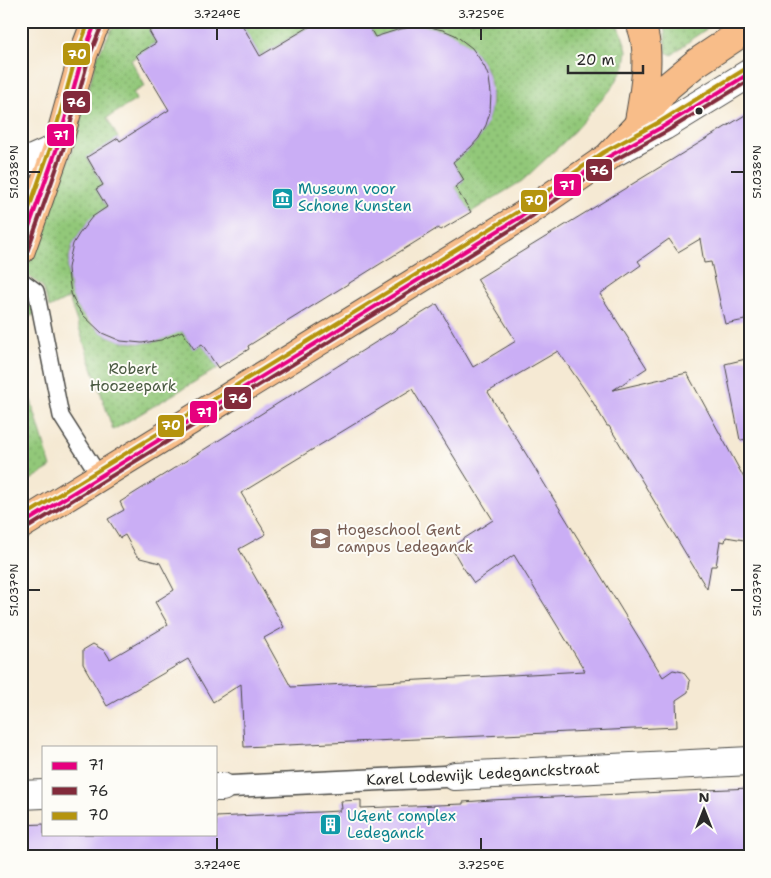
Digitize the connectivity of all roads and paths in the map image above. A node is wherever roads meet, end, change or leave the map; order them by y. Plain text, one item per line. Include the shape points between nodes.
1 (98, 21) edge
2 (639, 21) edge
3 (750, 27) edge
4 (750, 73) edge
5 (638, 125) junction
6 (57, 148) junction
7 (608, 157) junction
8 (21, 164) edge
9 (21, 250) edge
10 (21, 280) edge
11 (100, 477) junction
12 (21, 526) edge
13 (750, 761) edge
14 (455, 776) joint
15 (219, 787) edge
16 (42, 794) edge
17 (21, 795) edge

1 - 6 main road via 83,55
2 - 5 main road via 646,56
3 - 5 main road via 667,87
4 - 7 street
5 - 7 main road
6 - 8 street
6 - 9 main road
7 - 11 main road via 522,216
10 - 11 lane via 36,291 61,416
11 - 12 main road
13 - 14 street, Karel Lodewijk Ledeganckstraat
14 - 15 street, Karel Lodewijk Ledeganckstraat
16 - 17 street

